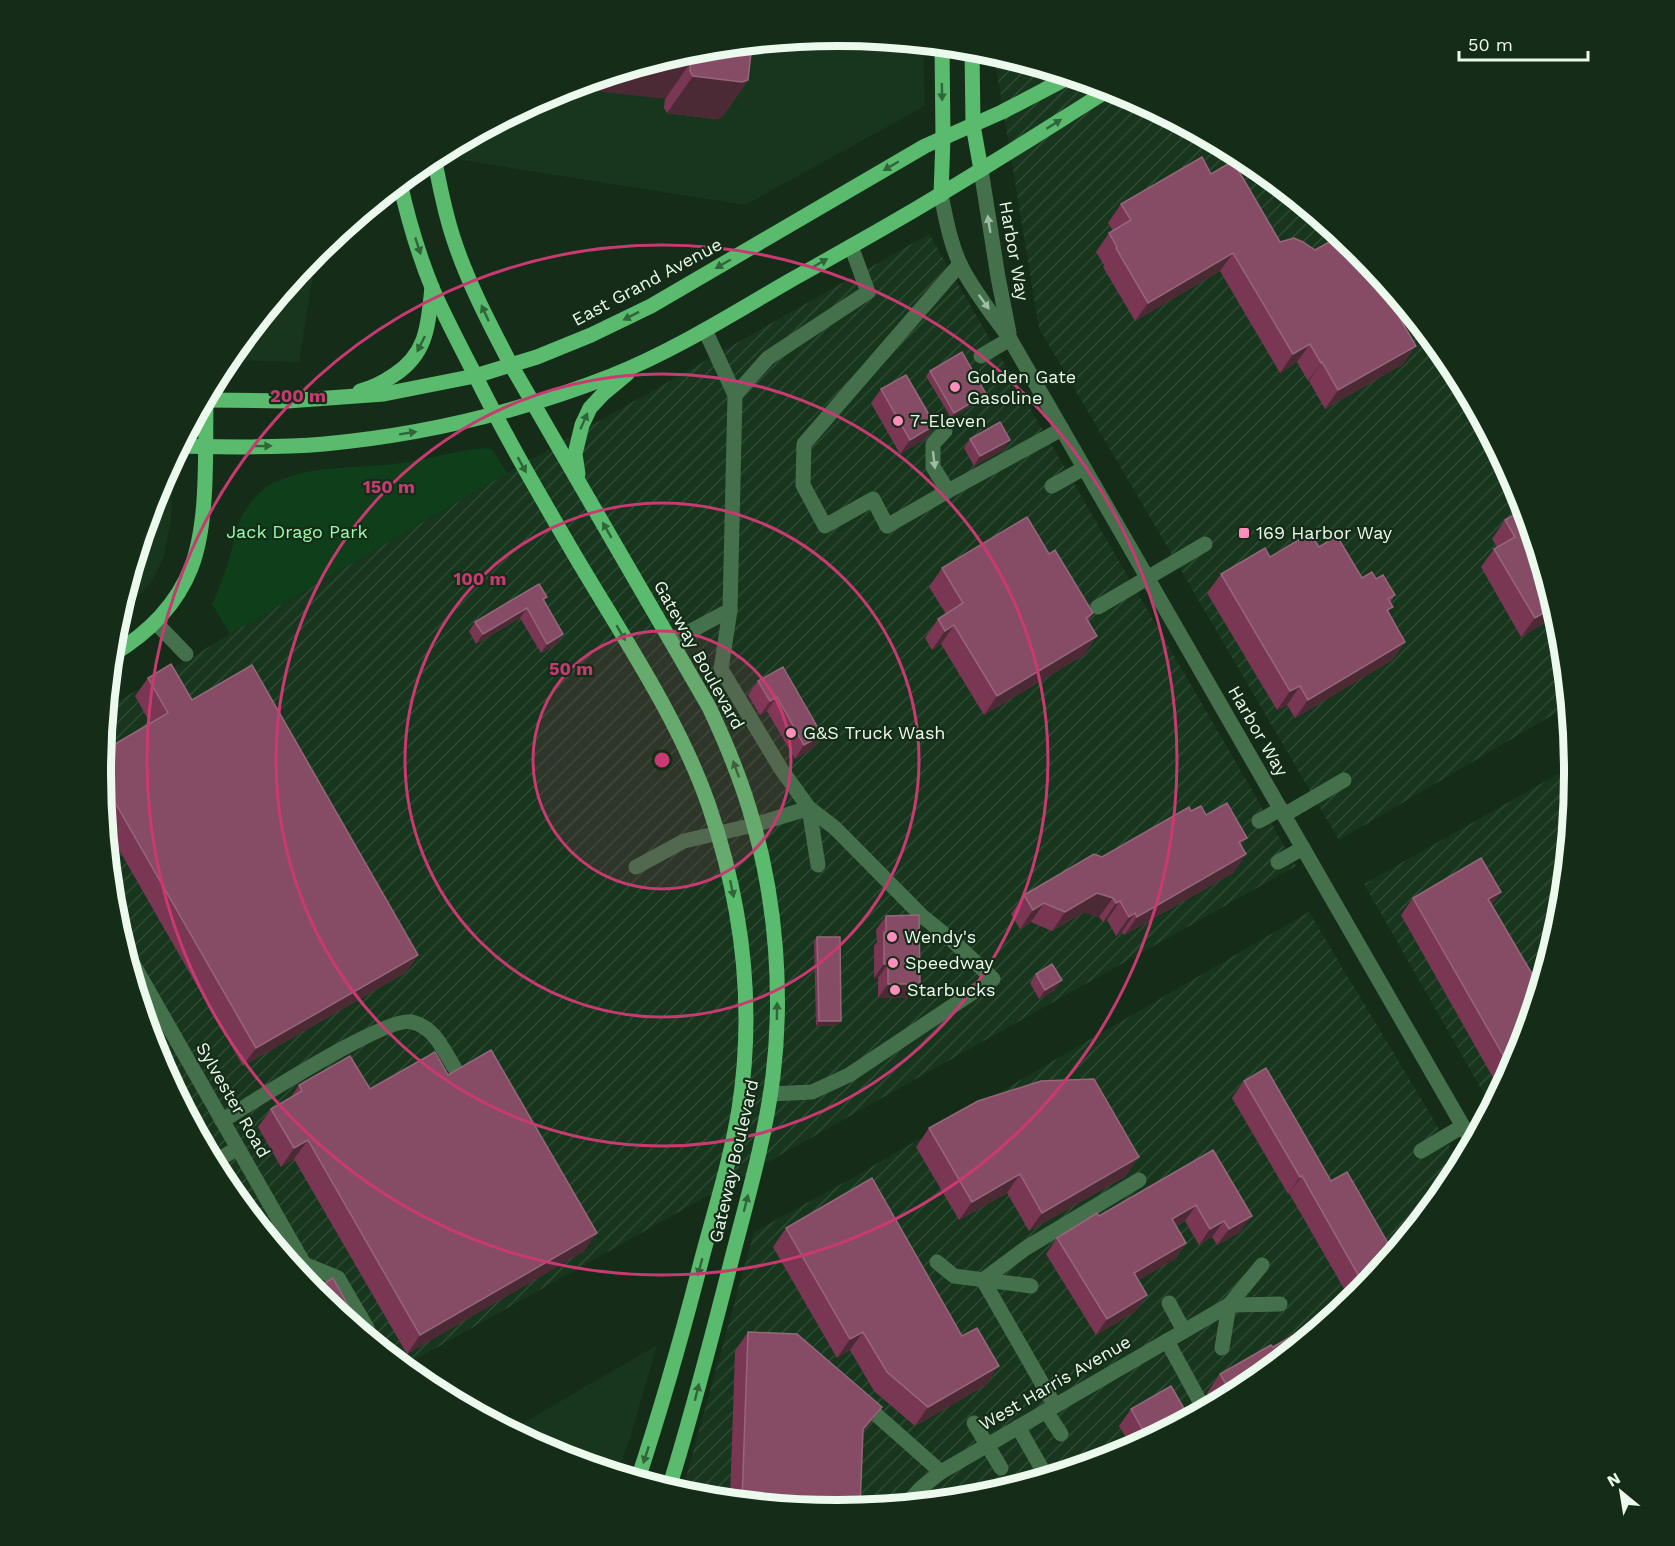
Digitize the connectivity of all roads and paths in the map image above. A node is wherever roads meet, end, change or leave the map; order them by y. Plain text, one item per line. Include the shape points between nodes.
1 (942, 55) edge
2 (972, 59) edge
3 (1060, 82) edge
4 (1099, 96) edge
5 (974, 125) junction
6 (943, 138) junction
7 (436, 168) edge
8 (981, 170) junction
9 (402, 192) edge
10 (941, 195) junction
11 (851, 246) junction
12 (960, 264) junction
13 (432, 287) junction
14 (705, 330) junction
15 (1010, 339) junction
16 (981, 356) dead end
17 (642, 363) junction
18 (511, 365) junction
19 (475, 376) junction
20 (735, 395) junction
21 (340, 398) junction
22 (214, 400) edge
23 (532, 403) junction
24 (206, 414) edge
25 (494, 414) junction
26 (1062, 429) junction
27 (945, 431) dead end
28 (189, 446) edge
29 (205, 446) junction
30 (1084, 468) junction
31 (1052, 486) dead end
32 (948, 491) junction
33 (587, 497) junction
34 (1205, 544) dead end
35 (1147, 577) junction
36 (1098, 607) dead end
37 (730, 610) junction
38 (156, 623) junction
39 (672, 641) junction
40 (122, 648) edge
41 (186, 654) dead end
42 (1344, 780) dead end
43 (809, 808) junction
44 (1282, 812) junction
45 (1260, 821) dead end
46 (754, 825) junction
47 (717, 833) junction
48 (1303, 848) junction
49 (1278, 862) dead end
50 (818, 864) dead end
51 (636, 867) dead end
52 (144, 988) edge
53 (454, 1067) dead end
54 (770, 1094) junction
55 (222, 1120) junction
56 (1463, 1126) junction
57 (1468, 1135) edge
58 (238, 1148) junction
59 (1420, 1151) dead end
60 (221, 1158) edge
61 (1139, 1180) dead end
62 (294, 1255) edge
63 (937, 1262) dead end
64 (1262, 1265) dead end
65 (307, 1269) edge
66 (983, 1280) junction
67 (1031, 1287) dead end
68 (1169, 1303) dead end
69 (1280, 1304) dead end
70 (1229, 1305) junction
71 (365, 1325) edge
72 (1184, 1331) junction
73 (1167, 1341) junction
74 (1222, 1348) dead end
75 (847, 1389) edge
76 (1200, 1402) edge
77 (1051, 1408) junction
78 (974, 1423) dead end
79 (1018, 1427) junction
80 (1061, 1434) dead end
81 (987, 1445) junction
82 (1001, 1468) dead end
83 (1042, 1470) edge
84 (640, 1472) edge
85 (941, 1472) junction
86 (671, 1480) edge
87 (918, 1495) edge

1 -> 6 main road
2 - 5 main road
3 - 5 main road, East Grand Avenue
8 -> 4 main road
5 - 6 main road, East Grand Avenue
5 - 8 main road
6 - 10 main road
6 -> 18 main road, East Grand Avenue via 651,306 591,335
18 -> 7 main road, Gateway Boulevard via 452,236
8 - 10 main road
15 -> 8 street, Harbor Way
9 -> 13 main road, Gateway Boulevard
10 - 11 main road
10 - 12 street, Harbor Way
14 -> 11 main road
11 - 20 street via 868,292 768,358
12 -> 15 street, Harbor Way
12 - 32 street via 804,444 803,485 825,526 873,499 887,526
13 - 19 main road, Gateway Boulevard
13 -> 21 main road via 426,335 413,360 382,382
14 - 17 main road
14 - 20 street
15 - 16 street
15 - 26 street, Harbor Way
17 - 23 main road
33 -> 17 main road via 575,454 582,425 603,394
18 - 19 main road, East Grand Avenue
18 - 23 main road, Gateway Boulevard
19 - 21 main road, East Grand Avenue
19 - 25 main road, Gateway Boulevard
20 - 37 street
21 - 22 main road, East Grand Avenue
23 - 25 main road
23 - 33 main road, Gateway Boulevard
24 - 29 main road, East Grand Avenue
29 -> 25 main road via 323,444 423,430
25 -> 47 main road, Gateway Boulevard via 665,709 708,803
26 - 30 street, Harbor Way
26 - 32 street
27 -> 32 street via 933,444 933,467
28 - 29 main road
29 - 38 main road, East Grand Avenue via 202,517 196,550 182,586
30 - 31 street
30 - 35 street, Harbor Way
39 -> 33 main road, Gateway Boulevard
34 - 35 street
35 - 36 street
35 - 44 street, Harbor Way
37 - 39 street
37 - 43 street via 721,669
38 - 40 main road, East Grand Avenue
38 - 41 street
46 -> 39 main road, Gateway Boulevard via 734,763 709,707
42 - 44 street
43 - 46 street
43 - 50 street
43 - 54 street via 835,828 922,916 993,979 849,1075 812,1092
44 - 45 street
44 - 48 street, Harbor Way
46 - 47 street
54 -> 46 main road, Gateway Boulevard via 778,1007 777,972 771,910
47 - 51 street via 684,841
47 -> 84 main road, Gateway Boulevard via 732,886 744,972 745,1040 739,1109 676,1358
48 - 49 street
48 - 56 street, Harbor Way
52 - 55 street, Sylvester Road
53 - 55 street via 428,1027 410,1021 355,1042
86 -> 54 main road, Gateway Boulevard via 756,1163
55 - 58 street, Sylvester Road
56 - 57 street, Harbor Way
56 - 59 street
58 - 60 street
58 - 62 street, Sylvester Road
61 - 66 street via 1026,1248
63 - 66 street via 954,1276
64 - 70 street
65 - 71 street via 338,1278
66 - 67 street
66 - 77 street
68 - 72 street
69 - 70 street
70 - 72 street, West Harris Avenue
70 - 74 street
72 - 73 street, West Harris Avenue
73 - 76 street
73 - 77 street, West Harris Avenue
75 - 85 street
77 - 79 street, West Harris Avenue
77 - 80 street
78 - 81 street
79 - 81 street, West Harris Avenue
79 - 83 street
81 - 82 street
81 - 85 street, West Harris Avenue
85 - 87 street, West Harris Avenue

